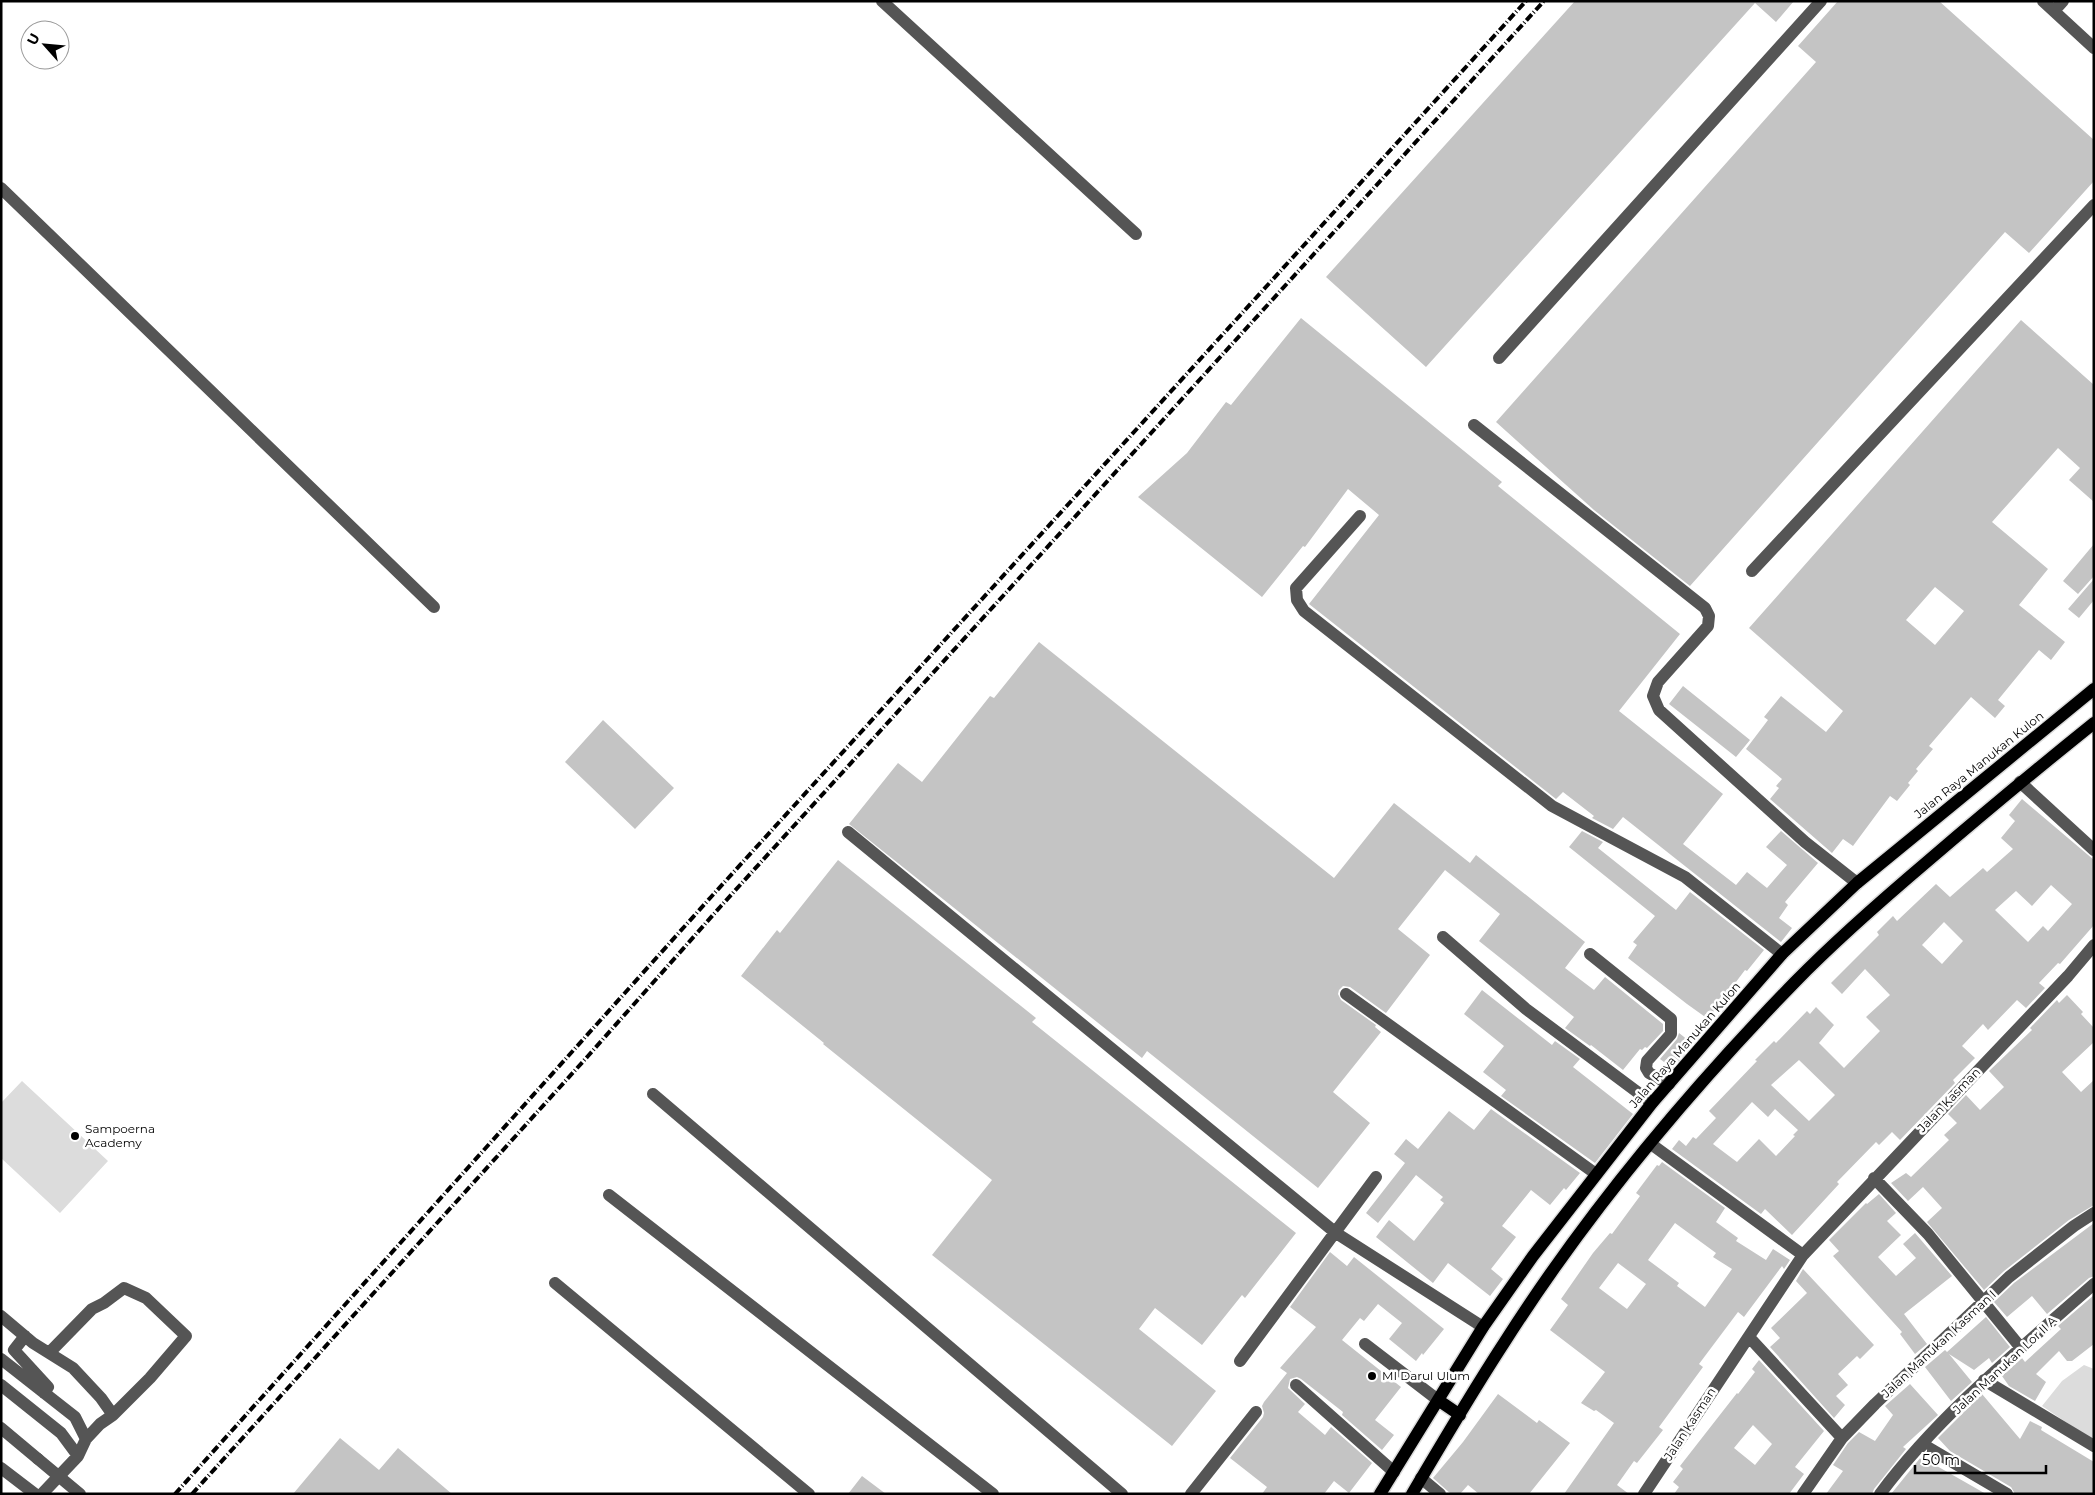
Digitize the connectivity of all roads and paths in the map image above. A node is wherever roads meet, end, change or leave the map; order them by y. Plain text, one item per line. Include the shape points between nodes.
1 (882, 1) edge
2 (1821, 1) edge
3 (2043, 1) edge
4 (2063, 1) edge
5 (2054, 11) junction
6 (2094, 48) edge
7 (1, 188) edge
8 (2094, 205) edge
9 (1136, 234) dead end
10 (1499, 358) dead end
11 (1474, 425) dead end
12 (1360, 516) dead end
13 (1752, 571) dead end
14 (434, 607) dead end
15 (2094, 689) edge
16 (2094, 723) edge
17 (2020, 782) junction
18 (848, 832) dead end
19 (2094, 850) edge
20 (1857, 883) junction
21 (1443, 937) dead end
22 (2094, 945) edge
23 (1590, 954) dead end
24 (1782, 954) junction
25 (1346, 994) dead end
26 (1669, 1084) junction
27 (653, 1094) dead end
28 (1652, 1103) junction
29 (1651, 1144) junction
30 (1596, 1174) junction
31 (1376, 1177) dead end
32 (1874, 1178) junction
33 (609, 1195) dead end
34 (2094, 1214) edge
35 (1336, 1233) junction
36 (1803, 1255) junction
37 (554, 1283) dead end
38 (2094, 1284) edge
39 (1984, 1302) junction
40 (1, 1316) edge
41 (1482, 1327) junction
42 (25, 1336) junction
43 (1749, 1337) junction
44 (1365, 1344) dead end
45 (2021, 1348) junction
46 (49, 1352) junction
47 (1, 1359) edge
48 (1240, 1361) dead end
49 (1984, 1380) junction
50 (1, 1385) edge
51 (1296, 1385) dead end
52 (44, 1393) junction
53 (1438, 1400) junction
54 (1256, 1412) dead end
55 (1460, 1415) junction
56 (113, 1416) junction
57 (1, 1428) edge
58 (1842, 1438) junction
59 (86, 1439) junction
60 (1922, 1444) junction
61 (2094, 1446) edge
62 (78, 1456) junction
63 (1, 1468) edge
64 (1394, 1472) junction
65 (1422, 1478) junction
66 (34, 1494) edge
67 (42, 1494) edge
68 (80, 1494) edge
69 (809, 1494) edge
70 (993, 1494) edge
71 (1122, 1494) edge
72 (1191, 1494) edge
73 (1380, 1494) edge
74 (1412, 1494) edge
75 (1440, 1494) edge
76 (1644, 1494) edge
77 (1803, 1494) edge
78 (1880, 1494) edge
79 (2007, 1494) edge

1 - 9 street
2 - 10 street
3 - 5 street
4 - 5 street
5 - 6 street
7 - 14 street
8 - 13 street
11 - 20 street via 1705,608 1709,616 1708,626 1658,682 1653,696 1659,710 1805,842
12 - 24 street via 1296,588 1297,600 1304,611 1552,806 1685,877
15 - 20 main road, Jalan Raya Manukan Kulon
16 - 17 main road
17 - 19 street
17 - 29 main road via 1833,944 1794,982
18 - 35 street
20 - 24 main road, Jalan Raya Manukan Kulon
21 - 28 street via 1526,1009
22 - 32 street, Jalan Kasman
23 - 26 street via 1671,1019 1671,1034 1647,1062 1646,1068
24 - 26 main road, Jalan Raya Manukan Kulon
25 - 30 street
26 - 28 main road, Jalan Raya Manukan Kulon
27 - 71 street
28 - 30 main road, Jalan Raya Manukan Kulon
29 - 36 street
29 - 55 main road via 1599,1208 1549,1278
30 - 41 main road, Jalan Raya Manukan Kulon
31 - 35 street
32 - 36 street, Jalan Kasman
32 - 39 street via 1928,1234
33 - 70 street
34 - 39 street, Jalan Manukan Kasman I via 2016,1271
35 - 41 street
35 - 48 street
36 - 43 street, Jalan Kasman
37 - 69 street
38 - 45 street, Jalan Manukan Lor II A
39 - 45 street
39 - 58 street, Jalan Manukan Kasman I
40 - 42 street
41 - 53 main road, Jalan Raya Manukan Kulon
42 - 46 street
42 - 52 street via 14,1350 48,1387
43 - 58 street
43 - 76 street, Jalan Kasman
44 - 53 street
45 - 49 street, Jalan Manukan Lor II A
46 - 56 street via 73,1368
46 - 56 street via 92,1309 124,1288 146,1298 170,1319 186,1336
47 - 52 street
49 - 60 street, Jalan Manukan Lor II A
49 - 61 street
50 - 62 street via 61,1433
51 - 64 street
52 - 59 street via 75,1417
53 - 55 main road
53 - 64 main road, Jalan Raya Manukan Kulon
54 - 72 street
55 - 65 main road
56 - 59 street
57 - 68 street, bridge
58 - 77 street, Jalan Manukan Kasman I
59 - 62 street
60 - 78 street, Jalan Manukan Lor II A
60 - 79 street
62 - 67 street
63 - 66 street
64 - 73 main road, Jalan Raya Manukan Kulon
65 - 74 main road
65 - 75 street

